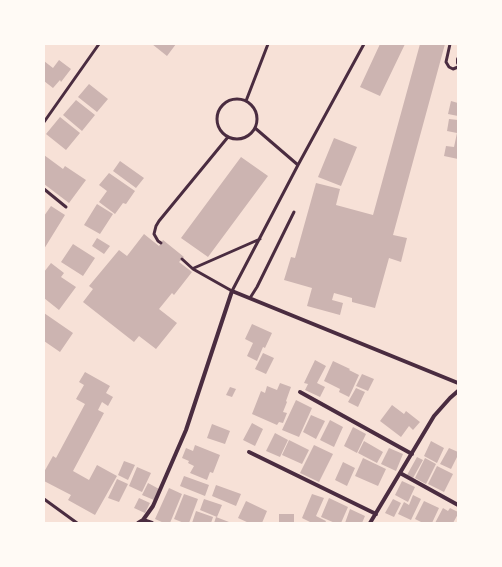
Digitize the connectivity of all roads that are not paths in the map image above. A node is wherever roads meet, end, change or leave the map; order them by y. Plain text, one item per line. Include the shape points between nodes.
1 (99, 44) edge
2 (268, 44) edge
3 (364, 44) edge
4 (450, 44) edge
5 (458, 59) edge
6 (458, 63) edge
7 (458, 67) edge
8 (246, 101) junction
9 (44, 122) edge
10 (255, 128) junction
11 (228, 137) junction
12 (298, 165) junction
13 (44, 189) edge
14 (66, 207) dead end
15 (294, 212) dead end
16 (260, 239) junction
17 (161, 243) dead end
18 (182, 259) dead end
19 (193, 268) junction
20 (232, 291) junction
21 (250, 298) junction
22 (458, 383) edge
23 (458, 391) edge
24 (300, 392) dead end
25 (249, 452) dead end
26 (412, 454) junction
27 (400, 473) junction
28 (44, 499) edge
29 (458, 505) edge
30 (376, 514) junction
31 (143, 520) junction
32 (77, 523) edge
33 (138, 523) edge
34 (152, 523) edge
35 (370, 523) edge

1 - 9 lane
2 - 8 lane
3 - 12 lane
4 - 7 lane via 446,62 453,69
5 - 6 street
8 - 10 lane via 253,106 256,113
8 - 11 lane via 231,100 224,103 219,110 216,117 217,125
10 - 11 lane via 250,135 243,138 235,140
10 - 12 lane
11 - 17 lane via 159,221 154,234
12 - 16 lane
13 - 14 lane
15 - 21 lane
16 - 19 lane
16 - 20 lane
18 - 19 lane
19 - 20 lane
20 - 21 street
20 - 31 street via 186,430 153,506
21 - 22 street
23 - 26 street via 434,416
24 - 26 street
25 - 30 street
26 - 27 street
27 - 29 street
27 - 30 street
28 - 32 lane
30 - 35 street
31 - 33 street
31 - 34 street

